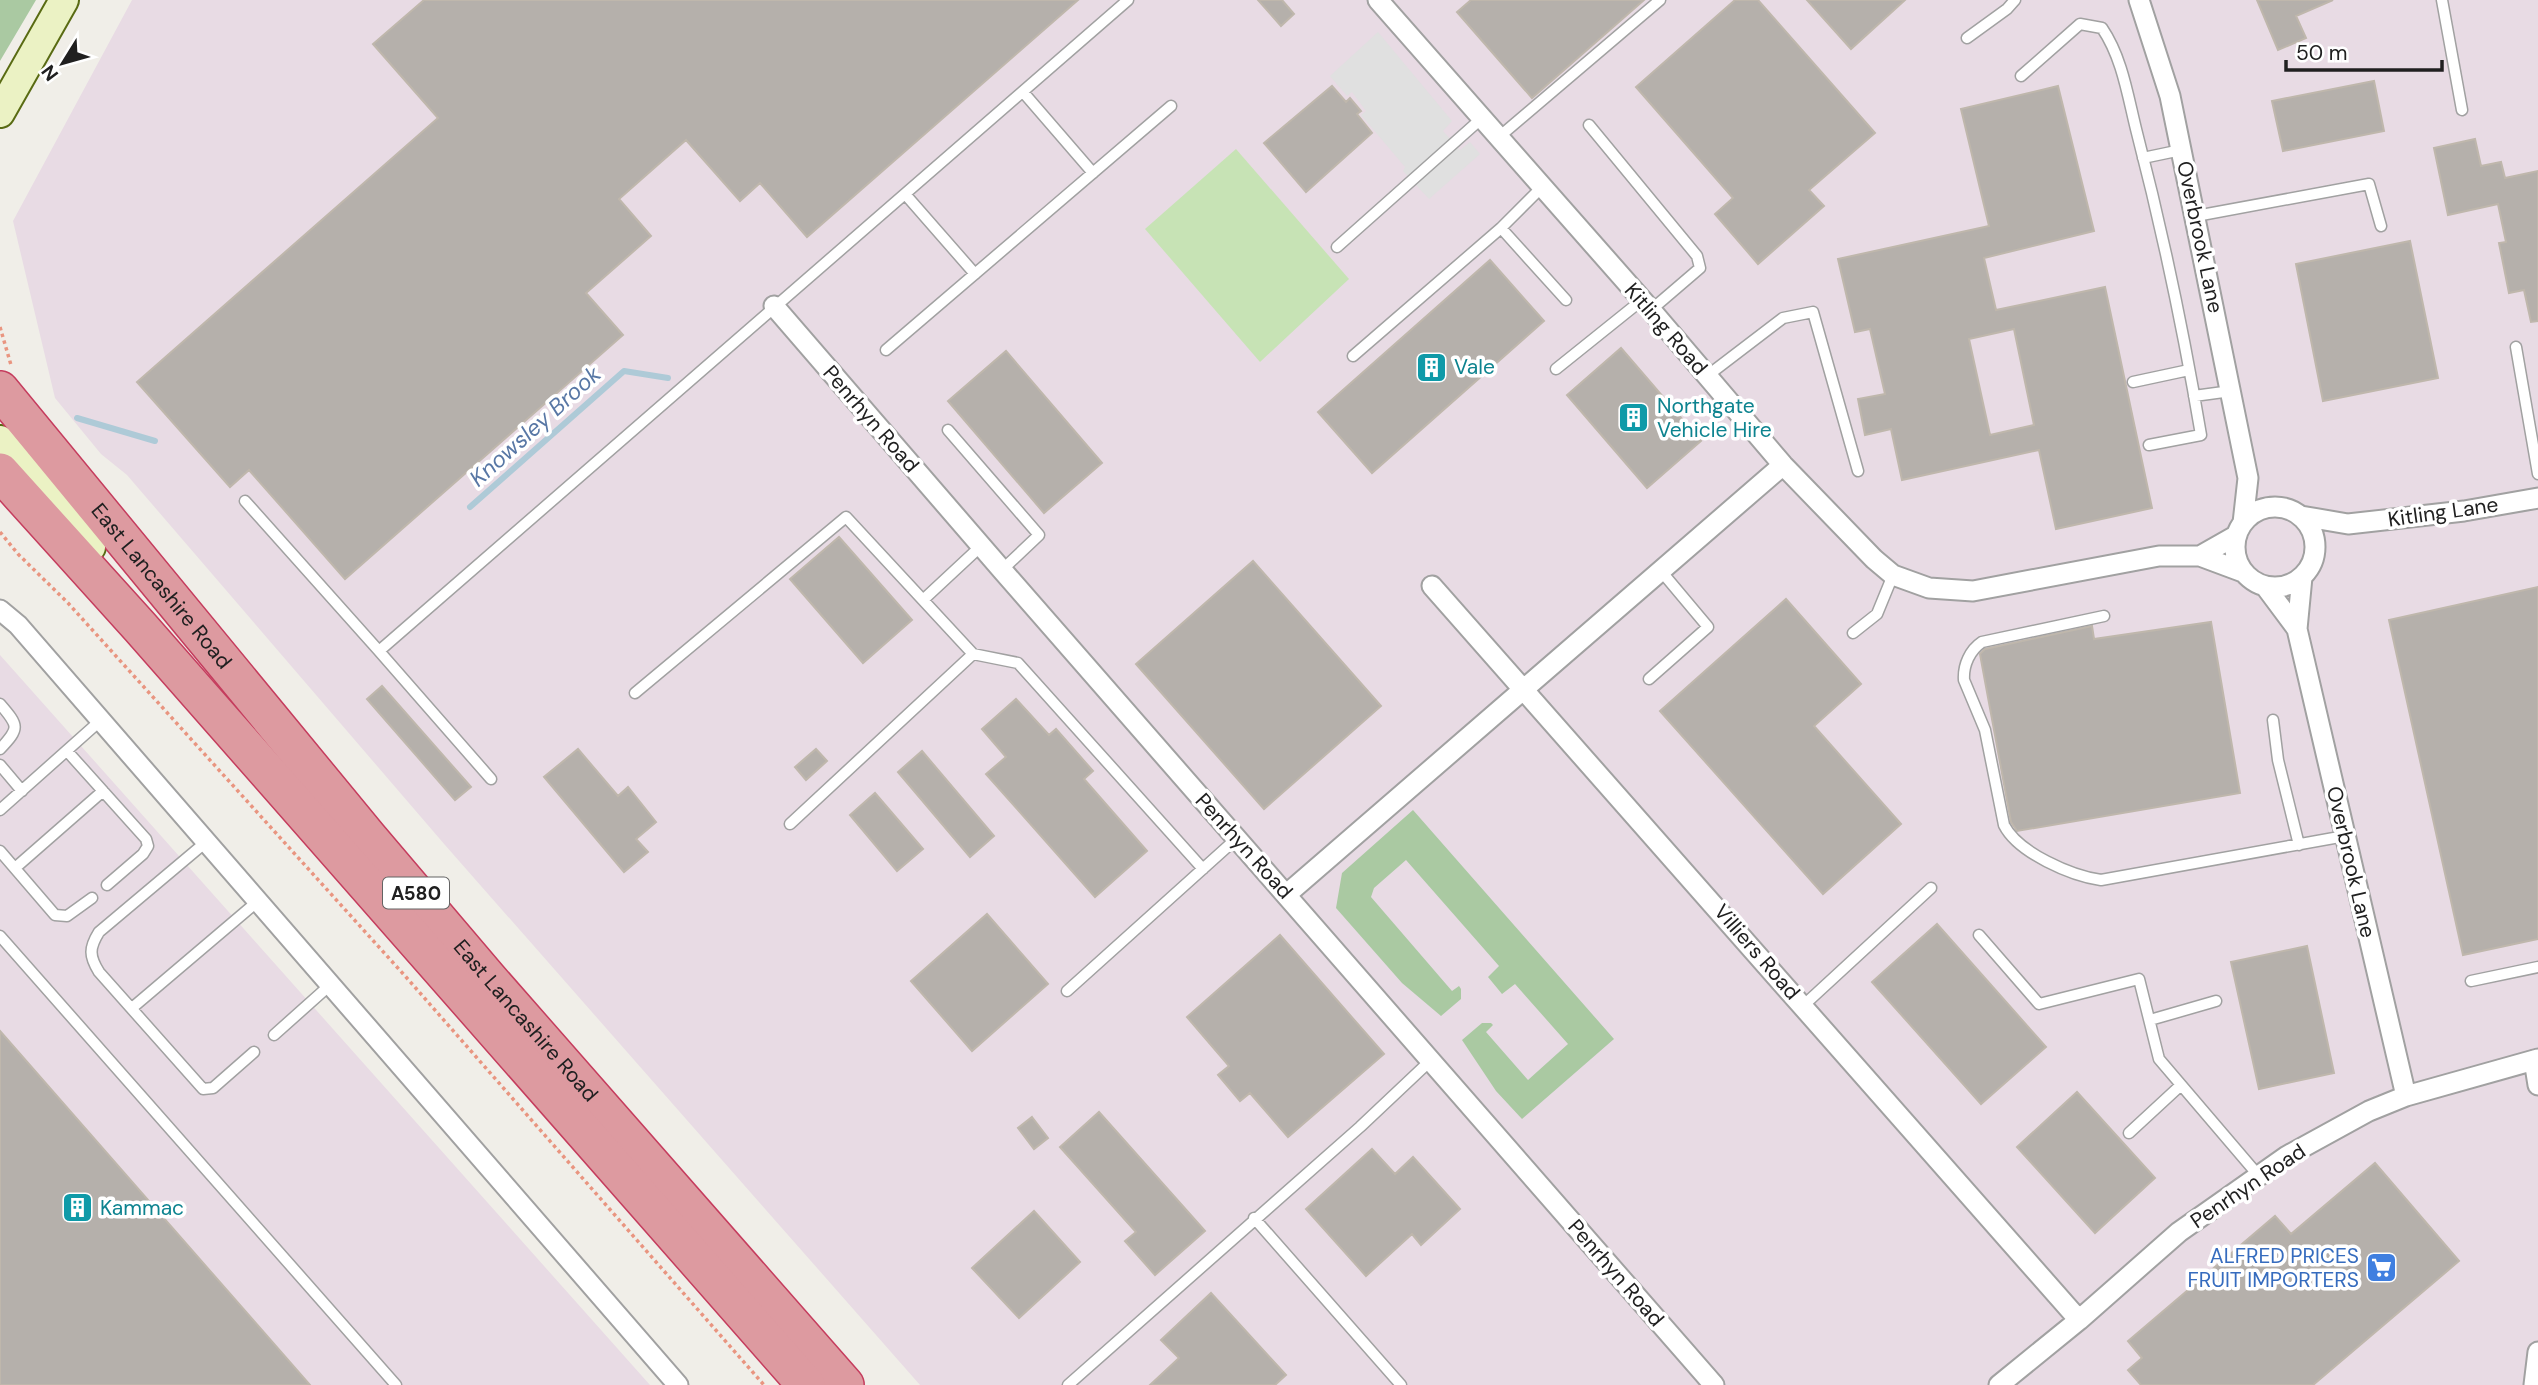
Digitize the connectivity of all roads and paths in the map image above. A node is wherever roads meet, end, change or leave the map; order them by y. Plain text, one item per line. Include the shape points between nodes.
1 (64, 0) edge
2 (1128, 0) edge
3 (1378, 0) edge
4 (1660, 0) edge
5 (2015, 0) edge
6 (2139, 0) edge
7 (2442, 0) edge
8 (1967, 38) dead end
9 (2021, 76) dead end
10 (1023, 92) junction
11 (1171, 106) dead end
12 (2462, 110) dead end
13 (0, 113) edge
14 (1482, 118) junction
15 (1589, 125) dead end
16 (1499, 137) junction
17 (2181, 150) junction
18 (2143, 158) junction
19 (1093, 173) junction
20 (1542, 187) junction
21 (905, 194) junction
22 (2196, 216) junction
23 (2381, 226) dead end
24 (1501, 228) junction
25 (1337, 247) dead end
26 (975, 274) junction
27 (1566, 300) dead end
28 (1646, 305) junction
29 (774, 306) junction
30 (2516, 347) dead end
31 (886, 349) dead end
32 (1353, 356) dead end
33 (1556, 369) dead end
34 (0, 370) edge
35 (2189, 370) junction
36 (1707, 376) junction
37 (2133, 382) dead end
38 (2231, 391) junction
39 (2194, 396) junction
40 (6, 398) edge
41 (947, 430) dead end
42 (0, 440) edge
43 (2149, 445) dead end
44 (1783, 465) junction
45 (1858, 471) dead end
46 (0, 472) edge
47 (2538, 474) edge
48 (2248, 478) junction
49 (2538, 498) edge
50 (245, 501) dead end
51 (2278, 507) junction
52 (2301, 516) junction
53 (2348, 524) junction
54 (2240, 529) junction
55 (0, 532) edge
56 (981, 546) junction
57 (2315, 552) junction
58 (2200, 556) junction
59 (1002, 570) junction
60 (1661, 571) junction
61 (2243, 572) junction
62 (1893, 575) junction
63 (2302, 577) junction
64 (1432, 586) dead end
65 (2265, 586) junction
66 (923, 600) junction
67 (0, 610) edge
68 (2104, 616) dead end
69 (140, 627) junction
70 (2297, 629) junction
71 (1853, 633) dead end
72 (379, 651) junction
73 (973, 654) junction
74 (1649, 679) dead end
75 (1524, 688) junction
76 (635, 693) dead end
77 (0, 705) edge
78 (2273, 719) dead end
79 (101, 720) junction
80 (0, 749) edge
81 (67, 751) junction
82 (0, 765) edge
83 (491, 779) dead end
84 (22, 791) junction
85 (103, 792) junction
86 (0, 810) edge
87 (790, 824) dead end
88 (2345, 836) junction
89 (1236, 839) junction
90 (206, 842) junction
91 (2299, 845) junction
92 (0, 851) edge
93 (15, 868) junction
94 (1203, 869) junction
95 (107, 885) dead end
96 (1931, 888) dead end
97 (1287, 894) junction
98 (92, 898) dead end
99 (258, 901) junction
100 (1979, 935) dead end
101 (0, 936) edge
102 (2538, 967) edge
103 (2470, 981) dead end
104 (330, 985) junction
105 (1067, 991) dead end
106 (2216, 1001) dead end
107 (1804, 1006) junction
108 (132, 1009) junction
109 (2150, 1020) junction
110 (274, 1035) dead end
111 (254, 1052) dead end
112 (2536, 1059) edge
113 (1430, 1061) junction
114 (2181, 1085) junction
115 (2538, 1085) edge
116 (2406, 1096) junction
117 (2129, 1133) dead end
118 (2259, 1175) junction
119 (1254, 1218) junction
120 (2078, 1320) junction
121 (2538, 1352) edge
122 (2001, 1384) edge
123 (396, 1385) edge
124 (678, 1385) edge
125 (764, 1385) edge
126 (806, 1385) edge
127 (845, 1385) edge
128 (1068, 1385) edge
129 (1401, 1385) edge
130 (1714, 1385) edge
131 (2534, 1385) edge

1 - 13 street
2 - 10 lane
3 - 14 street, Kitling Road
4 - 16 lane
5 - 8 lane
6 - 17 street, Overbrook Lane
7 - 12 lane
9 - 18 lane via 2080,24 2102,28 2115,47
10 - 19 lane
10 - 21 lane
11 - 19 lane
14 - 16 street, Kitling Road
14 - 25 lane
15 - 28 lane via 1697,256 1700,268
16 - 20 street, Kitling Road
17 - 18 lane
17 - 22 street, Overbrook Lane
18 - 35 lane
19 - 26 lane
20 - 24 lane
20 - 28 street, Kitling Road
21 - 26 lane
21 - 29 lane
22 - 23 lane via 2369,184
22 - 38 street, Overbrook Lane
24 - 27 lane
24 - 32 lane
26 - 31 lane
28 - 33 lane
28 - 36 street, Kitling Road
29 - 56 street, Penrhyn Road
29 - 72 lane
30 - 47 lane
34 - 40 street
35 - 37 lane
35 - 39 lane
36 - 44 street, Kitling Road
36 - 45 lane via 1783,318 1813,312
38 - 39 lane
38 - 48 street, Overbrook Lane
39 - 43 lane via 2201,435
40 - 127 highway, East Lancashire Road / A580 via 393,867
41 - 59 lane via 1039,535
42 - 69 street via 96,553
44 - 60 street
44 - 62 street, Kitling Road
46 - 69 highway, East Lancashire Road / A580
48 - 51 street
48 - 54 street, Overbrook Lane
49 - 53 street, Kitling Lane
50 - 72 lane
51 - 52 street
51 - 54 street via 2253,513
52 - 53 street, Kitling Lane
52 - 57 street via 2315,538
53 - 57 street
54 - 58 street
54 - 61 street via 2235,547
55 - 125 path via 406,977
56 - 59 street, Penrhyn Road
56 - 66 lane
57 - 63 street
58 - 61 street, Kitling Road
58 - 62 street, Kitling Road via 2159,556 1973,591 1929,588
59 - 89 street, Penrhyn Road
60 - 74 lane via 1708,627
60 - 75 street
61 - 65 street
62 - 71 lane via 1877,614
63 - 65 street via 2291,584
63 - 70 street, Overbrook Lane
64 - 75 street, Villiers Road
65 - 70 street, Overbrook Lane
66 - 73 lane
66 - 76 lane via 846,517
67 - 79 street
68 - 91 lane via 1982,642 1968,658 1964,680 1985,730 2009,835 2062,869 2101,880
69 - 126 highway, East Lancashire Road / A580
70 - 88 street, Overbrook Lane
72 - 83 lane
73 - 87 lane
73 - 94 lane via 1018,663
75 - 97 street
75 - 107 street, Villiers Road
77 - 80 lane via 16,729
78 - 91 lane
79 - 81 lane
79 - 90 street
81 - 84 lane
81 - 85 lane
82 - 84 lane
84 - 86 lane
85 - 93 lane
85 - 95 lane via 148,846
88 - 91 lane
88 - 116 street, Overbrook Lane
89 - 94 lane
89 - 97 street, Penrhyn Road
90 - 99 street
90 - 108 lane via 99,932 91,945 90,957 99,972
92 - 93 lane
93 - 98 lane via 55,915 67,916
94 - 105 lane
96 - 107 lane
97 - 113 street, Penrhyn Road
99 - 104 street
99 - 108 lane
100 - 109 lane via 2039,1004 2139,979
101 - 123 lane
102 - 103 lane
104 - 110 lane
104 - 124 street
106 - 109 lane
107 - 120 street, Villiers Road
108 - 111 lane via 203,1089 213,1088
109 - 114 lane via 2159,1059
112 - 115 street
112 - 116 street, Penrhyn Road
113 - 119 lane
113 - 130 street, Penrhyn Road
114 - 117 lane
114 - 118 lane
116 - 118 street, Penrhyn Road via 2369,1111
118 - 120 street, Penrhyn Road via 2179,1232
119 - 128 lane
119 - 129 lane
120 - 122 street, Penrhyn Road
121 - 131 street

